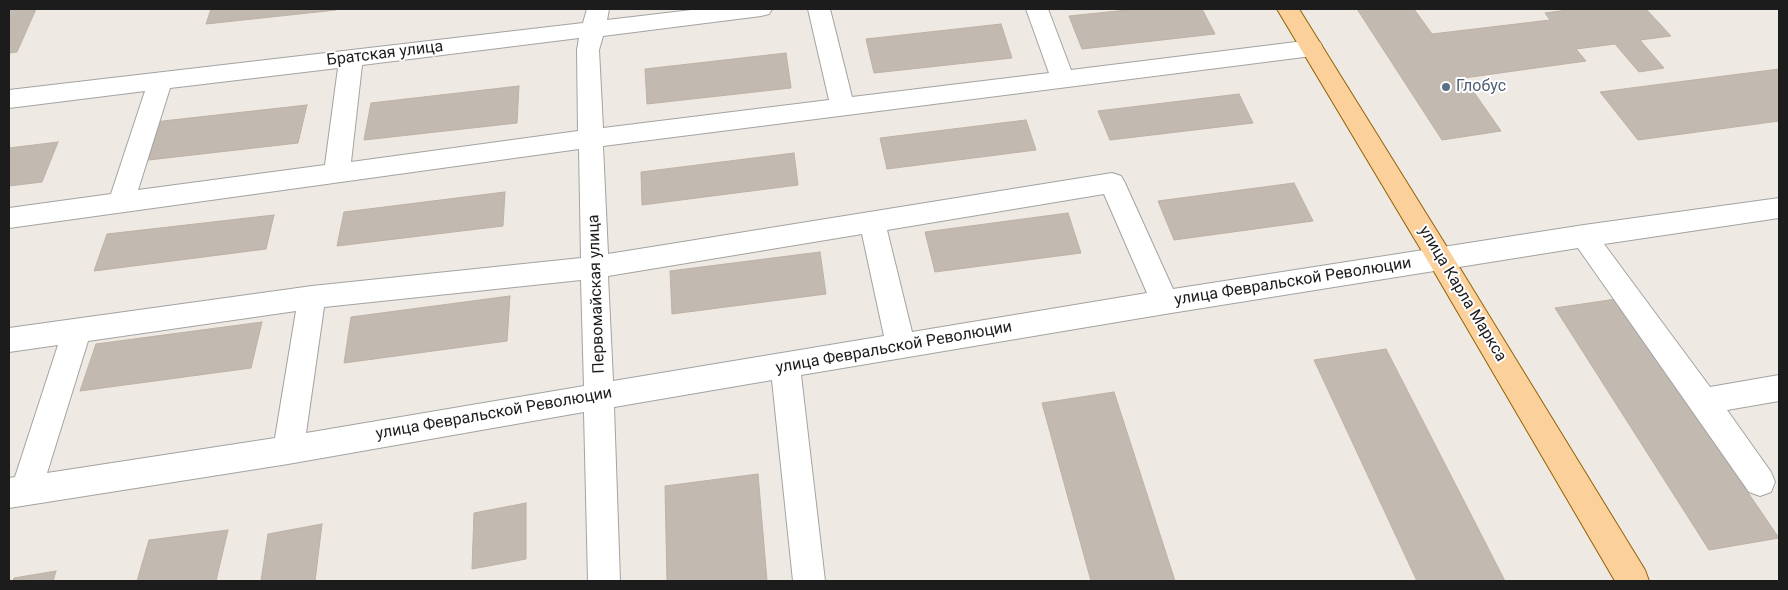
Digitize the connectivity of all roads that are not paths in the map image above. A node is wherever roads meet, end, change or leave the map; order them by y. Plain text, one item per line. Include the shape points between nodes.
1 (761, 9) edge
2 (819, 9) edge
3 (1037, 9) edge
4 (1288, 9) edge
5 (596, 19) edge
6 (1312, 48) junction
7 (352, 58) junction
8 (1063, 79) junction
9 (160, 81) junction
10 (9, 98) edge
11 (843, 107) junction
12 (591, 139) junction
13 (337, 173) junction
14 (121, 203) junction
15 (1779, 208) edge
16 (9, 218) edge
17 (872, 222) junction
18 (1584, 236) junction
19 (1442, 260) junction
20 (596, 267) junction
21 (312, 297) junction
22 (1165, 302) junction
23 (77, 331) junction
24 (9, 340) edge
25 (901, 347) junction
26 (785, 366) junction
27 (1779, 388) edge
28 (600, 396) junction
29 (1703, 401) junction
30 (288, 450) junction
31 (1760, 482) dead end
32 (17, 492) edge
33 (604, 581) edge
34 (809, 581) edge
35 (1634, 581) edge

1 - 5 street, Братская улица
2 - 11 street
3 - 8 street
4 - 6 main road, улица Карла Маркса
5 - 7 street, Братская улица
5 - 12 street, Первомайская улица via 588,50
6 - 8 street
6 - 19 main road, улица Карла Маркса
7 - 9 street, Братская улица
7 - 13 street
8 - 11 street
9 - 10 street, Братская улица
9 - 14 street
11 - 12 street
12 - 13 street
12 - 20 street, Первомайская улица
13 - 14 street
14 - 16 street
15 - 18 street, улица Февральской Революции
17 - 20 street
17 - 22 street via 1112,183
17 - 25 street
18 - 19 street, улица Февральской Революции
18 - 29 street
19 - 22 street, улица Февральской Революции
19 - 35 main road, улица Карла Маркса
20 - 21 street
20 - 28 street, Первомайская улица
21 - 23 street
21 - 30 street
22 - 25 street, улица Февральской Революции
23 - 24 street
23 - 32 street
25 - 26 street, улица Февральской Революции
26 - 28 street, улица Февральской Революции
26 - 34 street
27 - 29 street
28 - 30 street, улица Февральской Революции
28 - 33 street, Первомайская улица
29 - 31 street
30 - 32 street, улица Февральской Революции

